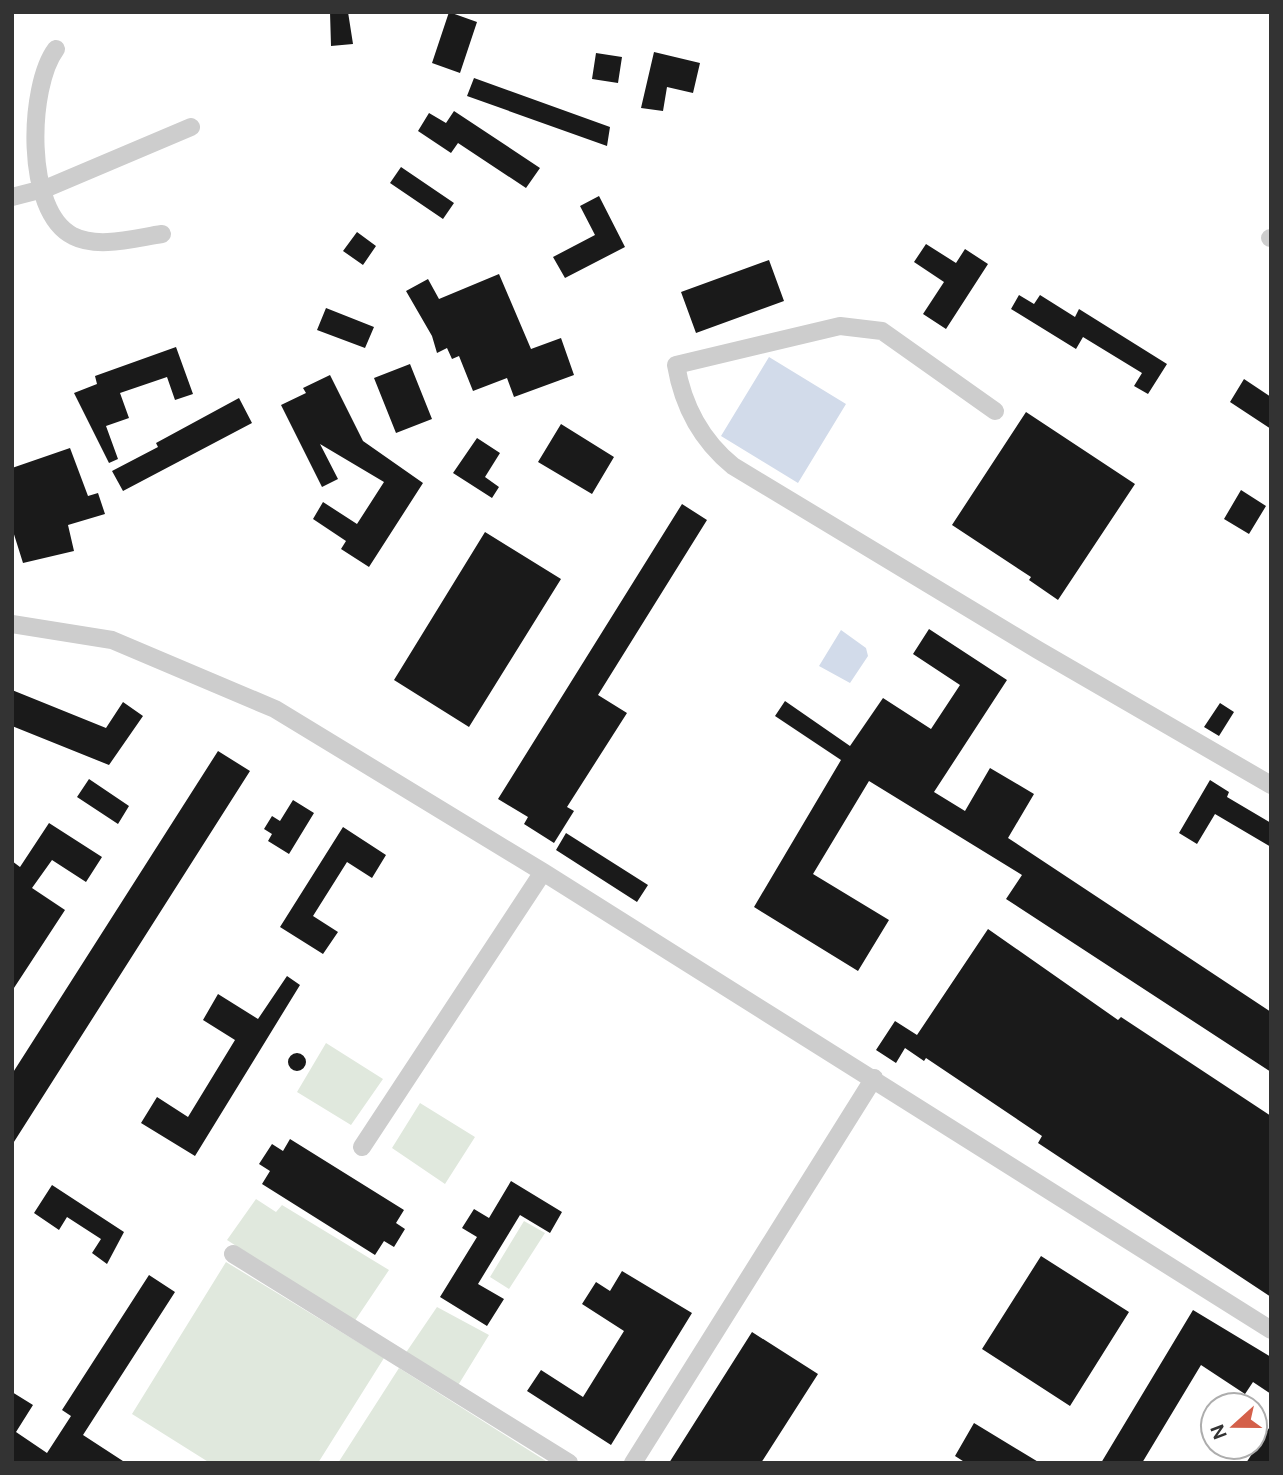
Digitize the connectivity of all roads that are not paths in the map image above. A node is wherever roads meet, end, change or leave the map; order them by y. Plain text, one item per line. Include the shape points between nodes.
1 (56, 49) dead end
2 (191, 127) dead end
3 (40, 190) junction
4 (12, 197) edge
5 (163, 234) dead end
6 (995, 411) dead end
7 (12, 624) edge
8 (1271, 785) edge
9 (543, 872) junction
10 (874, 1079) junction
11 (362, 1147) dead end
12 (233, 1254) dead end
13 (1271, 1330) edge
14 (569, 1463) edge
15 (634, 1463) edge

1 - 3 street via 41,79 36,139
2 - 3 street
3 - 4 street
3 - 5 street via 53,219 71,236 91,243
6 - 8 street via 882,331 839,326 676,365 680,387 699,429 733,466
7 - 9 street via 112,640 275,709
9 - 10 street
9 - 11 street
10 - 13 street
10 - 15 street
12 - 14 street

